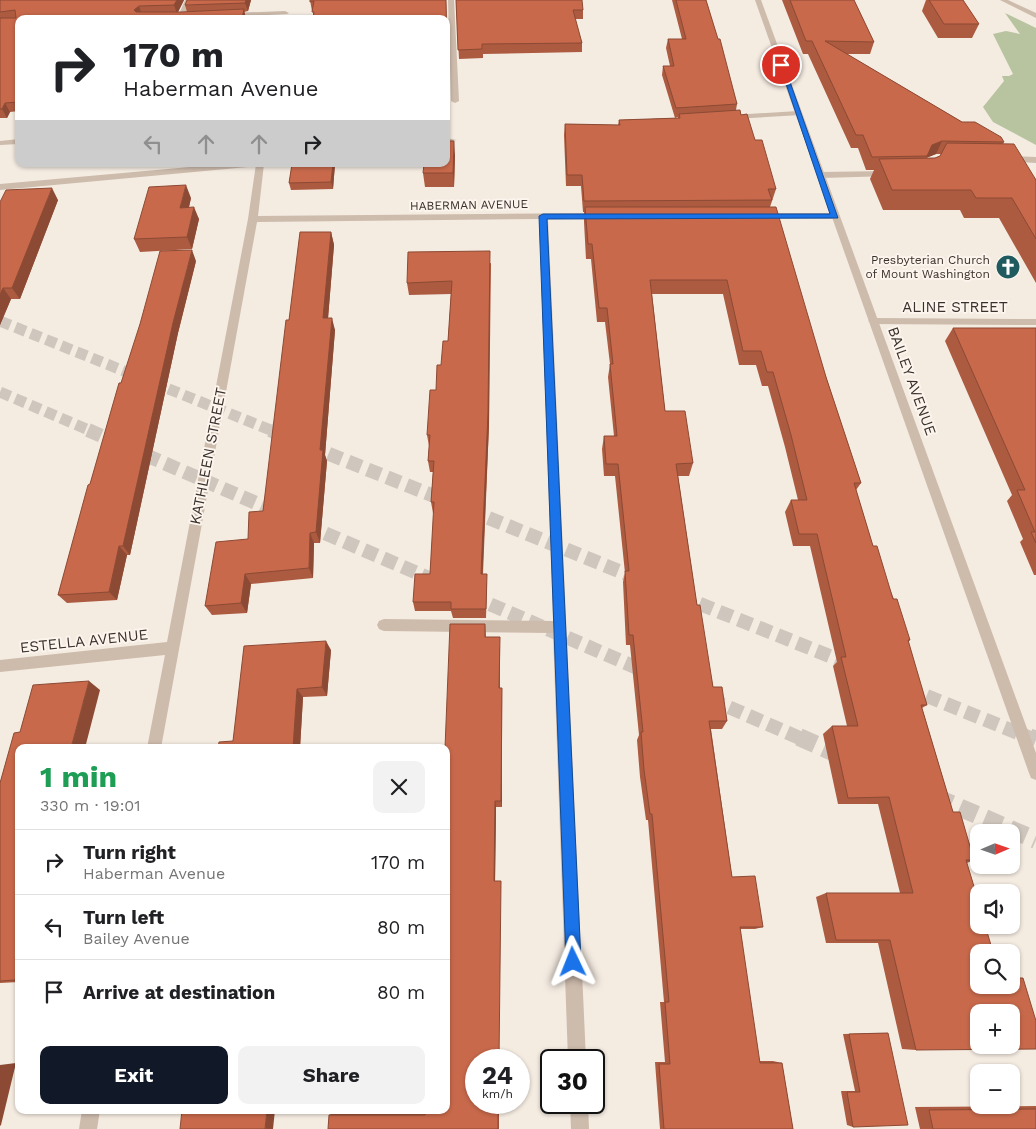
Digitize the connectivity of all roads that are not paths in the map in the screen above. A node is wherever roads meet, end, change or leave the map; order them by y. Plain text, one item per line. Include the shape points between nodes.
1 (188, 0) edge
2 (451, 0) edge
3 (758, 0) edge
4 (1003, 0) edge
5 (285, 13) edge
6 (181, 15) edge
7 (241, 15) edge
8 (1036, 16) edge
9 (455, 101) dead end
10 (798, 113) junction
11 (727, 118) edge
12 (15, 141) edge
13 (0, 143) edge
14 (995, 159) edge
15 (1036, 160) edge
16 (216, 167) edge
17 (260, 167) edge
18 (896, 174) edge
19 (821, 175) junction
20 (0, 187) edge
21 (543, 216) junction
22 (612, 216) edge
23 (750, 216) edge
24 (835, 216) junction
25 (253, 219) junction
26 (873, 321) junction
27 (1036, 322) edge
28 (384, 625) dead end
29 (560, 627) junction
30 (171, 648) junction
31 (0, 666) edge
32 (155, 744) edge
33 (1036, 773) edge
34 (577, 1049) edge
35 (90, 1114) edge
36 (579, 1114) edge
37 (88, 1129) edge
38 (580, 1129) edge

1 - 6 street
2 - 9 street
3 - 10 street, BAILEY AVENUE
4 - 8 street
5 - 7 street
10 - 11 street
10 - 19 street, BAILEY AVENUE
12 - 13 street
14 - 15 street
16 - 20 street
17 - 25 street, KATHLEEN STREET
18 - 19 street
19 - 24 street, BAILEY AVENUE
21 - 22 street, HABERMAN AVENUE
21 - 25 street, HABERMAN AVENUE
21 - 29 street
23 - 24 street
24 - 26 street, BAILEY AVENUE
25 - 30 street, KATHLEEN STREET
26 - 27 street, ALINE STREET
26 - 33 street, BAILEY AVENUE
28 - 29 street
29 - 34 street
30 - 31 street, ESTELLA AVENUE
30 - 32 street, KATHLEEN STREET
35 - 37 street
36 - 38 street

